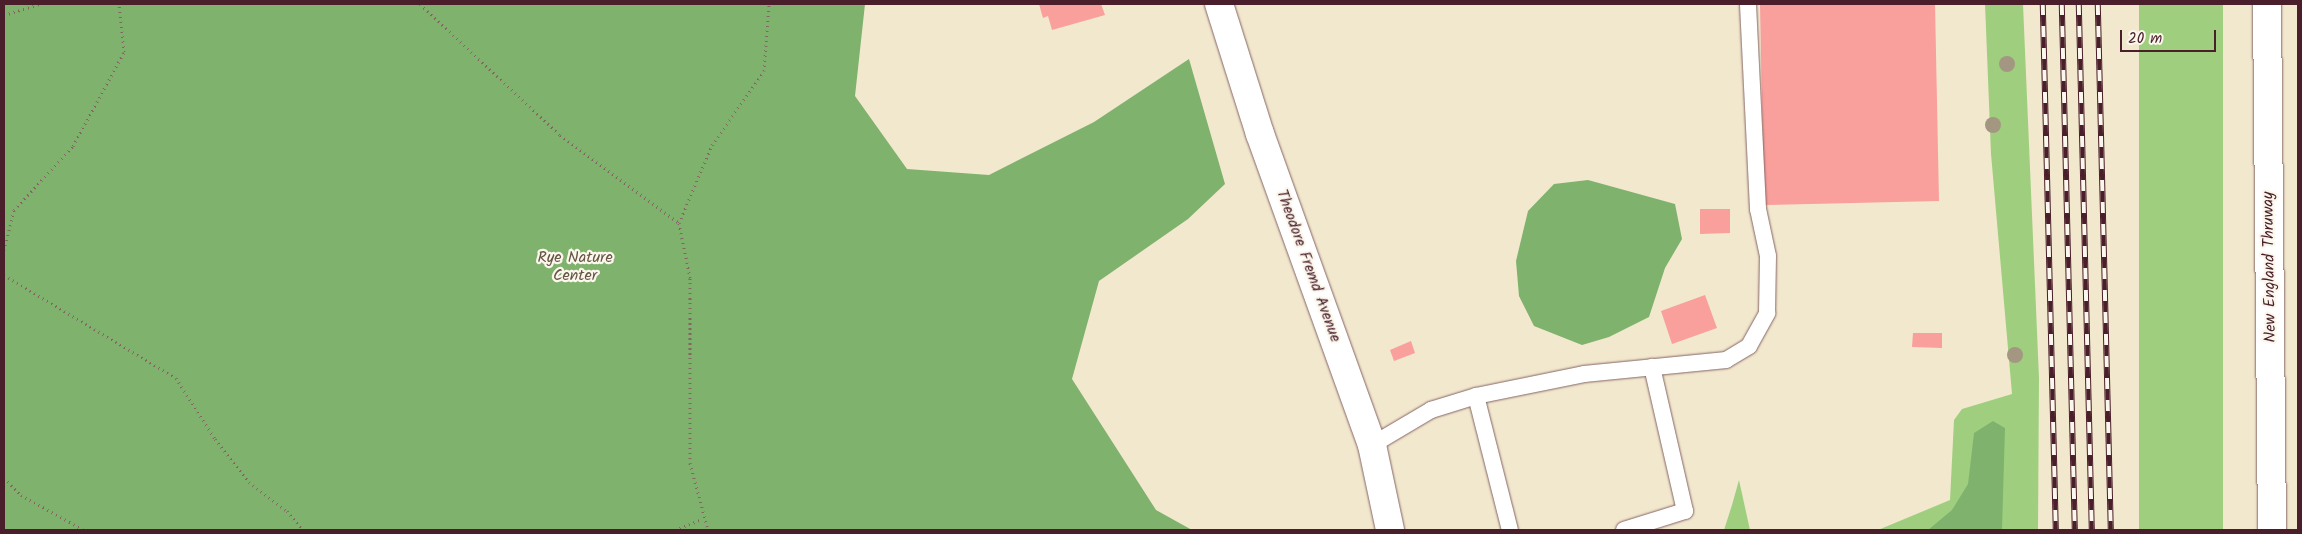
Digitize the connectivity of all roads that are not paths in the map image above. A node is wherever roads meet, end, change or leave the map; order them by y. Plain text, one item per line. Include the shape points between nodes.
1 (1219, 4) edge
2 (1748, 4) edge
3 (2267, 4) edge
4 (1652, 367) junction
5 (1476, 396) junction
6 (1372, 445) junction
7 (1390, 530) edge
8 (1510, 530) edge
9 (1624, 530) edge
10 (2272, 530) edge

1 - 6 main road, Theodore Fremd Avenue via 1260,134
2 - 4 lane via 1758,209 1768,256 1767,313 1749,346 1726,360
3 - 10 main road, New England Thruway
4 - 5 lane via 1584,374
4 - 9 lane via 1686,511
5 - 6 lane via 1431,410
5 - 8 lane
6 - 7 main road, Theodore Fremd Avenue

